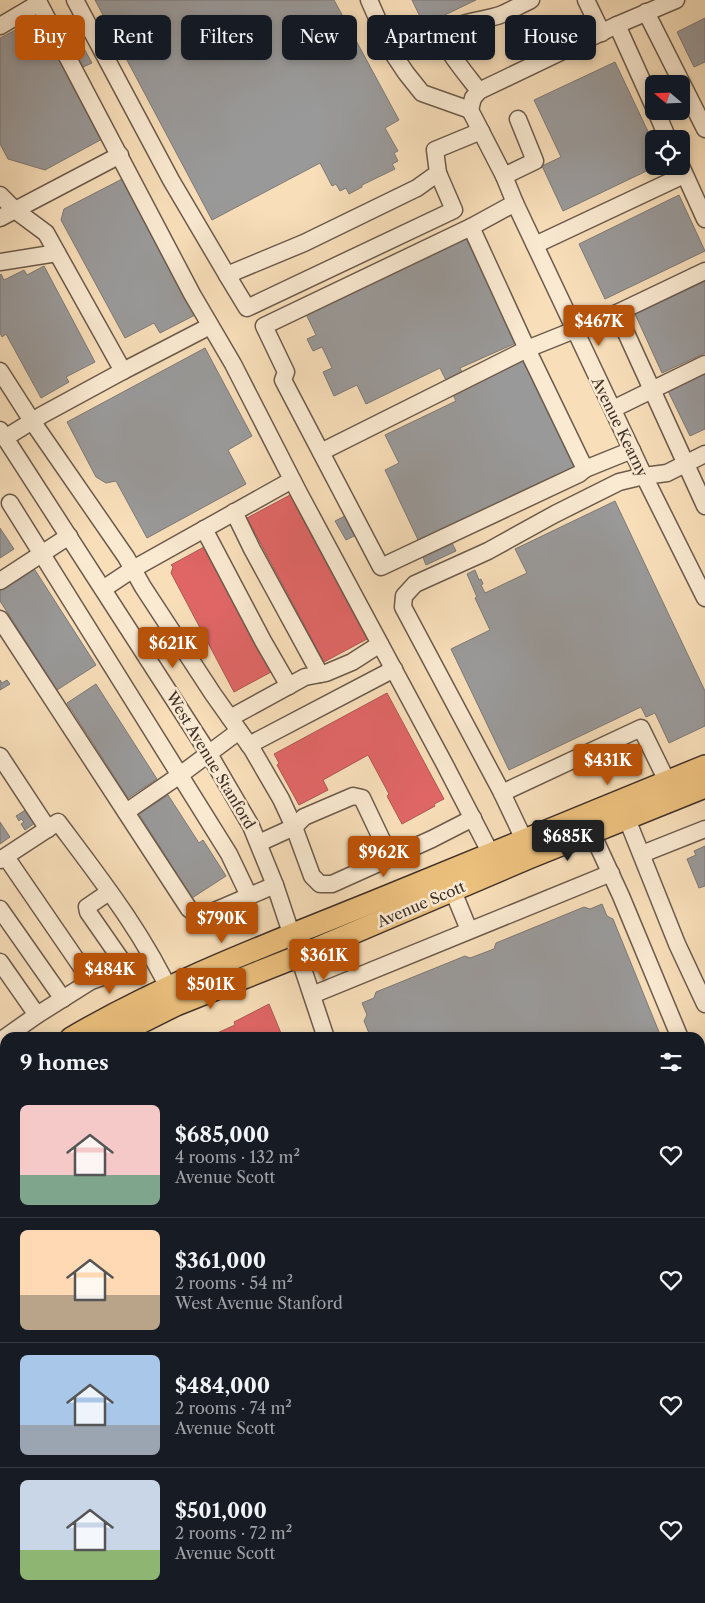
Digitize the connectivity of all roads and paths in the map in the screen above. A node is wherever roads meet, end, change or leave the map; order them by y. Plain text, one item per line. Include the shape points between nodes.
1 (75, 0) edge
2 (369, 0) edge
3 (531, 0) edge
4 (586, 0) edge
5 (676, 0) edge
6 (646, 12) junction
7 (617, 25) junction
8 (0, 26) edge
9 (602, 33) junction
10 (645, 87) edge
11 (479, 91) junction
12 (470, 110) junction
13 (518, 119) dead end
14 (705, 128) edge
15 (481, 131) junction
16 (120, 155) junction
17 (438, 173) junction
18 (674, 175) edge
19 (684, 175) edge
20 (504, 176) junction
21 (0, 195) edge
22 (515, 203) junction
23 (15, 210) junction
24 (0, 218) edge
25 (705, 219) edge
26 (470, 227) junction
27 (535, 245) junction
28 (57, 253) junction
29 (0, 262) edge
30 (705, 271) edge
31 (227, 275) junction
32 (618, 313) junction
33 (210, 326) junction
34 (574, 331) junction
35 (527, 349) junction
36 (705, 364) edge
37 (0, 371) edge
38 (123, 372) junction
39 (652, 389) junction
40 (613, 410) junction
41 (32, 421) junction
42 (3, 434) edge
43 (632, 450) junction
44 (321, 452) junction
45 (705, 454) edge
46 (686, 463) junction
47 (585, 469) junction
48 (644, 476) junction
49 (292, 480) junction
50 (10, 503) dead end
51 (705, 506) edge
52 (234, 512) junction
53 (204, 529) junction
54 (68, 536) junction
55 (42, 554) junction
56 (133, 568) junction
57 (0, 582) edge
58 (103, 589) junction
59 (704, 592) edge
60 (0, 618) edge
61 (380, 644) junction
62 (394, 669) junction
63 (320, 674) junction
64 (289, 686) junction
65 (234, 725) junction
66 (249, 745) junction
67 (209, 754) junction
68 (0, 756) edge
69 (705, 766) edge
70 (180, 775) junction
71 (667, 781) junction
72 (705, 787) edge
73 (502, 794) junction
74 (126, 812) junction
75 (472, 818) junction
76 (627, 818) junction
77 (294, 827) junction
78 (48, 829) junction
79 (705, 829) edge
80 (592, 833) junction
81 (260, 843) junction
82 (528, 848) junction
83 (491, 854) junction
84 (642, 854) junction
85 (390, 857) junction
86 (3, 858) edge
87 (610, 873) junction
88 (275, 885) junction
89 (453, 891) junction
90 (110, 892) junction
91 (249, 896) junction
92 (0, 909) edge
93 (469, 930) junction
94 (291, 935) junction
95 (299, 956) junction
96 (0, 962) edge
97 (91, 981) junction
98 (312, 995) junction
99 (172, 996) junction
100 (63, 999) junction
101 (705, 1004) edge
102 (37, 1015) junction
103 (5, 1032) edge
104 (81, 1032) edge
105 (119, 1032) edge
106 (324, 1032) edge
107 (677, 1032) edge

1 - 31 street via 171,180
2 - 12 street via 392,52 422,92
3 - 11 street via 498,16 458,25 444,36 452,55
4 - 9 street
5 - 6 street
6 - 7 street
6 - 14 street
7 - 9 street
7 - 10 street
8 - 16 street via 39,3
9 - 11 street
11 - 12 street
12 - 15 street, Avenue Kearny
13 - 20 street via 535,161
15 - 17 street via 435,150
15 - 20 street, Avenue Kearny
16 - 23 street
16 - 33 street
17 - 31 street via 417,188 304,243
17 - 31 street via 454,210 247,308
18 - 27 street
19 - 25 street
20 - 22 street, Avenue Kearny
21 - 23 street
22 - 26 street
22 - 27 street, Avenue Kearny
23 - 24 street
23 - 28 street via 46,233
26 - 35 street
26 - 44 street via 264,326 286,372 283,380
27 - 34 street, Avenue Kearny
28 - 29 street
28 - 38 street
30 - 32 street
32 - 34 street
32 - 39 street
33 - 38 street
33 - 49 street
34 - 35 street
34 - 40 street, Avenue Kearny
35 - 44 street
35 - 47 street
36 - 39 street
37 - 41 street
38 - 41 street
39 - 40 street
39 - 46 street
40 - 43 street, Avenue Kearny
41 - 42 street
41 - 56 street
42 - 54 street, West Avenue Stanford
43 - 47 street
43 - 48 street, Avenue Kearny
44 - 47 street via 381,567
45 - 46 street
46 - 48 street via 667,473
46 - 51 street
48 - 59 street, Avenue Kearny
48 - 73 street via 619,482 488,551 415,584 404,596 403,607
49 - 52 street
49 - 61 street
50 - 55 street
52 - 53 street
52 - 63 street
53 - 56 street
53 - 64 street
54 - 55 street
54 - 58 street, West Avenue Stanford
55 - 57 street
55 - 70 street
56 - 58 street
56 - 65 street
58 - 67 street, West Avenue Stanford
60 - 74 street
61 - 62 street
61 - 63 street via 352,662
62 - 66 street
62 - 75 street
63 - 64 street via 305,677
64 - 65 street
65 - 66 street
65 - 67 street
66 - 77 street
67 - 70 street
67 - 81 street, West Avenue Stanford
68 - 78 street
69 - 71 main road, Avenue Scott
70 - 74 street
70 - 91 street via 230,854
71 - 73 street via 641,728
71 - 82 main road, Avenue Scott
72 - 76 main road, Avenue Scott
73 - 82 street
74 - 91 street via 189,909 205,915
75 - 83 street
75 - 85 street
76 - 80 main road, Avenue Scott
76 - 84 street
77 - 81 street
77 - 85 street via 312,876 320,884 332,884
77 - 85 street via 304,817 352,796 362,798
78 - 86 street
78 - 90 street via 58,822
79 - 84 street
80 - 82 main road, Avenue Scott
80 - 87 street
81 - 88 street, West Avenue Stanford
82 - 83 main road, Avenue Scott
82 - 89 main road, Avenue Scott
83 - 94 main road, Avenue Scott
84 - 101 street via 677,944
86 - 97 street
87 - 93 street
87 - 107 street
88 - 91 street
88 - 94 street, West Avenue Stanford
89 - 93 street
89 - 95 main road, Avenue Scott
90 - 97 street via 87,907 123,967
90 - 99 street via 149,952
92 - 100 street
93 - 98 street
94 - 95 street, West Avenue Stanford
94 - 99 main road, Avenue Scott
95 - 98 street, West Avenue Stanford
95 - 99 main road, Avenue Scott
96 - 102 street
97 - 100 street
98 - 106 street, West Avenue Stanford
99 - 104 main road, Avenue Scott via 113,1013
99 - 105 main road, Avenue Scott
100 - 102 street
102 - 103 street

